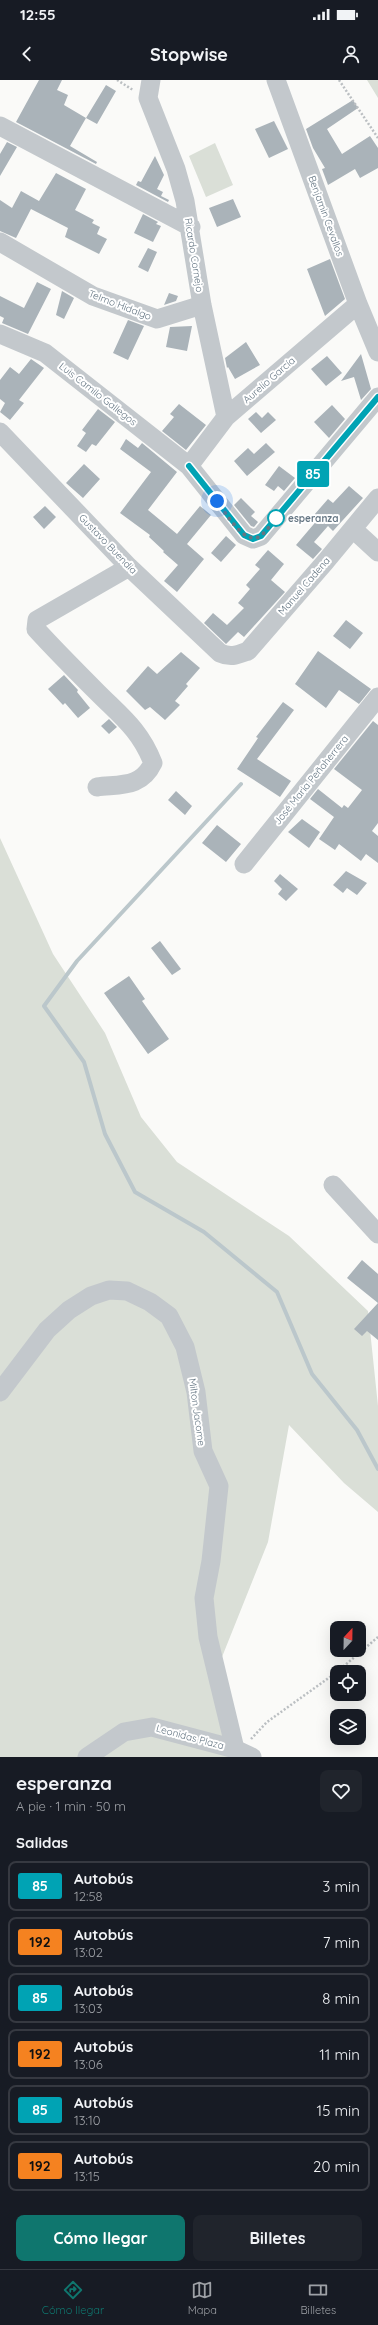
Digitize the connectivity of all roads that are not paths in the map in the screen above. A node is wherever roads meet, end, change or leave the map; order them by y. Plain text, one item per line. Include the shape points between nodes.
1 (276, 80) edge
2 (149, 89) edge
3 (0, 126) edge
4 (191, 227) junction
5 (0, 242) edge
6 (358, 304) junction
7 (202, 305) junction
8 (0, 334) edge
9 (378, 352) edge
10 (378, 397) edge
11 (226, 417) junction
12 (0, 432) edge
13 (189, 466) junction
14 (378, 498) edge
15 (353, 529) junction
16 (378, 552) edge
17 (129, 566) junction
18 (220, 653) joint
19 (378, 697) edge
20 (97, 787) dead end
21 (244, 864) dead end
22 (333, 1185) dead end
23 (378, 1234) edge
24 (0, 1392) edge
25 (242, 1753) edge
26 (87, 1757) edge

1 - 6 street, Benjamin Cevallos
2 - 4 street, Ricardo Cornejo via 176,169
3 - 4 street
4 - 7 street, Ricardo Cornejo
5 - 7 street, Telmo Hidalgo via 93,296 157,319
6 - 9 street, Benjamin Cevallos
6 - 11 street, Aurelio García
7 - 11 street, Ricardo Cornejo
8 - 13 street, Luis Camilo Gallegos via 45,353
10 - 13 street, Luis Camilo Gallegos via 261,536 253,539 244,535
11 - 13 street, Aurelio García
12 - 17 street, Gustavo Buendia
14 - 15 street, Manuel Cadena
15 - 16 street
15 - 18 street, Manuel Cadena via 248,651 234,657
17 - 18 street, Gustavo Buendia
17 - 20 street via 37,620 36,629 131,724 148,749 153,763 149,772 138,782
19 - 21 street, José Maria Peñaherrera
22 - 23 street
24 - 25 street, Milton Jacome via 22,1360 48,1330 69,1310 91,1296 109,1290 127,1291 150,1302 169,1316 185,1347 196,1392 203,1452 219,1486 211,1562 204,1598 208,1637
25 - 26 street, Leonidas Plaza via 152,1727 124,1732

